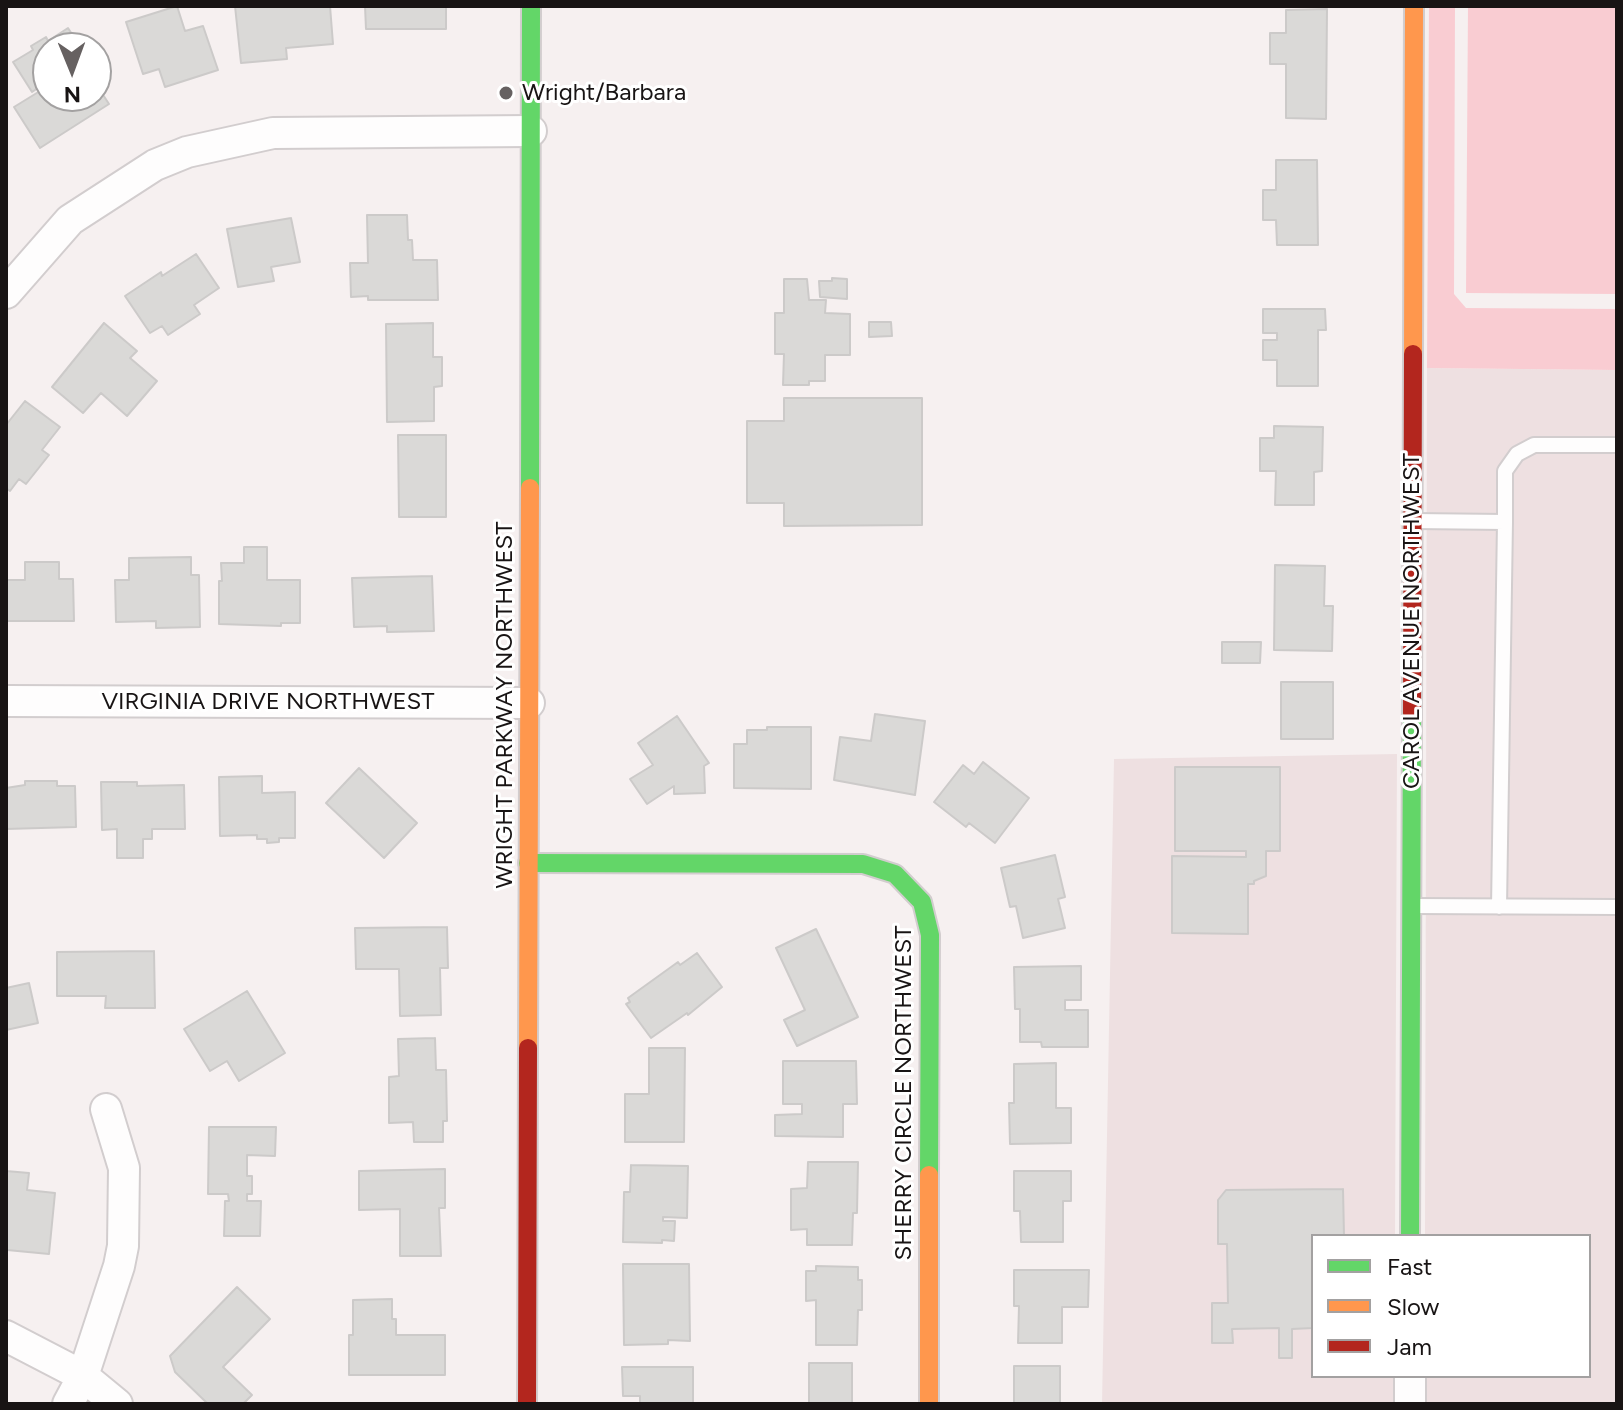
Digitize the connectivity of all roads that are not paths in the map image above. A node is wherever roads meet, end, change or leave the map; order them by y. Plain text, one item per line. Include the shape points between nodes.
1 (531, 6) edge
2 (1414, 6) edge
3 (531, 131) junction
4 (6, 293) edge
5 (1617, 445) edge
6 (1412, 521) junction
7 (1505, 522) junction
8 (6, 701) edge
9 (529, 703) junction
10 (528, 863) junction
11 (1411, 906) junction
12 (1499, 907) junction
13 (1617, 907) edge
14 (106, 1109) dead end
15 (1410, 1234) edge
16 (6, 1336) edge
17 (83, 1376) junction
18 (1410, 1378) edge
19 (68, 1404) edge
20 (117, 1404) edge
21 (527, 1404) edge
22 (929, 1404) edge
23 (1410, 1404) edge

1 - 3 street, WRIGHT PARKWAY NORTHWEST
2 - 6 street, CAROL AVENUE NORTHWEST
3 - 4 street via 273,133 187,152 155,165 70,220
3 - 9 street, WRIGHT PARKWAY NORTHWEST
5 - 7 lane via 1534,445 1517,454 1505,471
6 - 7 lane
6 - 11 street, CAROL AVENUE NORTHWEST
7 - 12 lane
8 - 9 street, VIRGINIA DRIVE NORTHWEST
9 - 10 street, WRIGHT PARKWAY NORTHWEST
10 - 21 street, WRIGHT PARKWAY NORTHWEST
10 - 22 street, SHERRY CIRCLE NORTHWEST via 863,864 895,874 922,902 930,935
11 - 12 lane
11 - 15 street, CAROL AVENUE NORTHWEST
12 - 13 lane
14 - 17 street via 124,1168 123,1246
16 - 17 street
17 - 19 street
17 - 20 street
18 - 23 street

